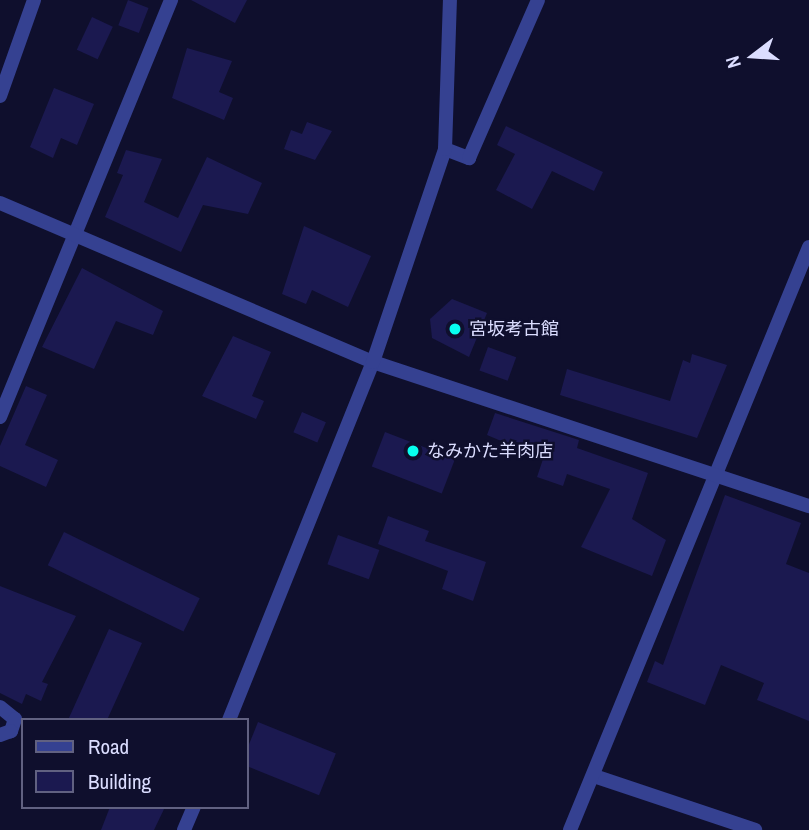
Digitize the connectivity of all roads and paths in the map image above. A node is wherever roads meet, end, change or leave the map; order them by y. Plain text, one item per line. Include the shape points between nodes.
1 (34, 0) edge
2 (171, 0) edge
3 (450, 0) edge
4 (538, 0) edge
5 (0, 96) edge
6 (445, 149) junction
7 (0, 203) edge
8 (72, 239) junction
9 (809, 247) edge
10 (373, 362) junction
11 (0, 417) edge
12 (717, 474) junction
13 (809, 506) edge
14 (0, 706) edge
15 (230, 718) edge
16 (0, 735) edge
17 (594, 776) junction
18 (193, 809) edge
19 (184, 830) edge
20 (570, 830) edge
21 (755, 830) edge

1 - 5 street
2 - 8 street
3 - 6 street
4 - 6 street via 469,158
6 - 10 street
7 - 8 street
8 - 10 street
8 - 11 street
9 - 12 street
10 - 12 street
10 - 15 street
12 - 13 street
12 - 17 street
14 - 16 street via 15,719 11,731
17 - 20 street
17 - 21 street
18 - 19 street

